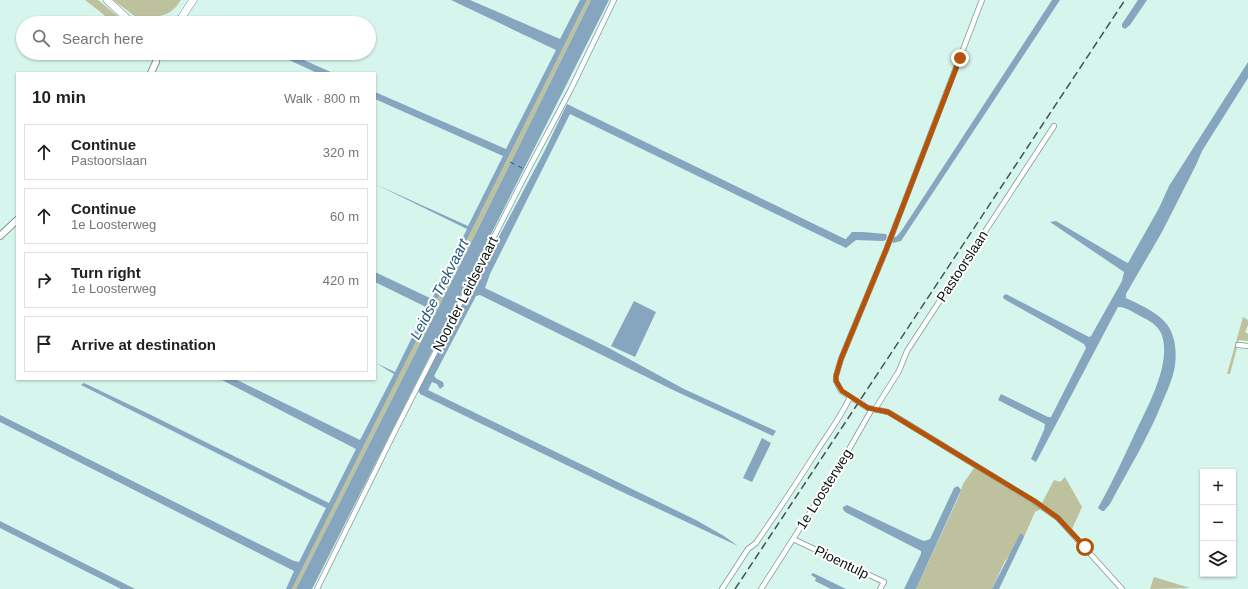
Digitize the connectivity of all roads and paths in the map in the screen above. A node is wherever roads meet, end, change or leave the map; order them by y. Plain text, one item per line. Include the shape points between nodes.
1 (107, 0) edge
2 (193, 0) edge
3 (614, 0) edge
4 (982, 0) edge
5 (125, 16) edge
6 (182, 16) edge
7 (155, 60) edge
8 (151, 72) edge
9 (1054, 126) dead end
10 (16, 221) edge
11 (0, 236) edge
12 (1238, 345) dead end
13 (1248, 346) edge
14 (850, 397) junction
15 (874, 409) junction
16 (793, 539) junction
17 (317, 589) edge
18 (722, 589) edge
19 (761, 589) edge
20 (880, 589) edge
21 (1122, 589) edge

1 - 5 main road
2 - 6 main road
3 - 17 street, Noorder Leidsevaart
4 - 14 street via 893,233 837,370 838,387
7 - 8 street
9 - 15 street, Pastoorslaan via 907,351 899,371
10 - 11 street
12 - 13 street
14 - 15 street
14 - 18 street, 1e Loosterweg via 793,489
15 - 16 street, 1e Loosterweg
15 - 21 street via 888,412 1036,502 1058,518
16 - 19 street, 1e Loosterweg
16 - 20 street, Pioentulp via 884,582

